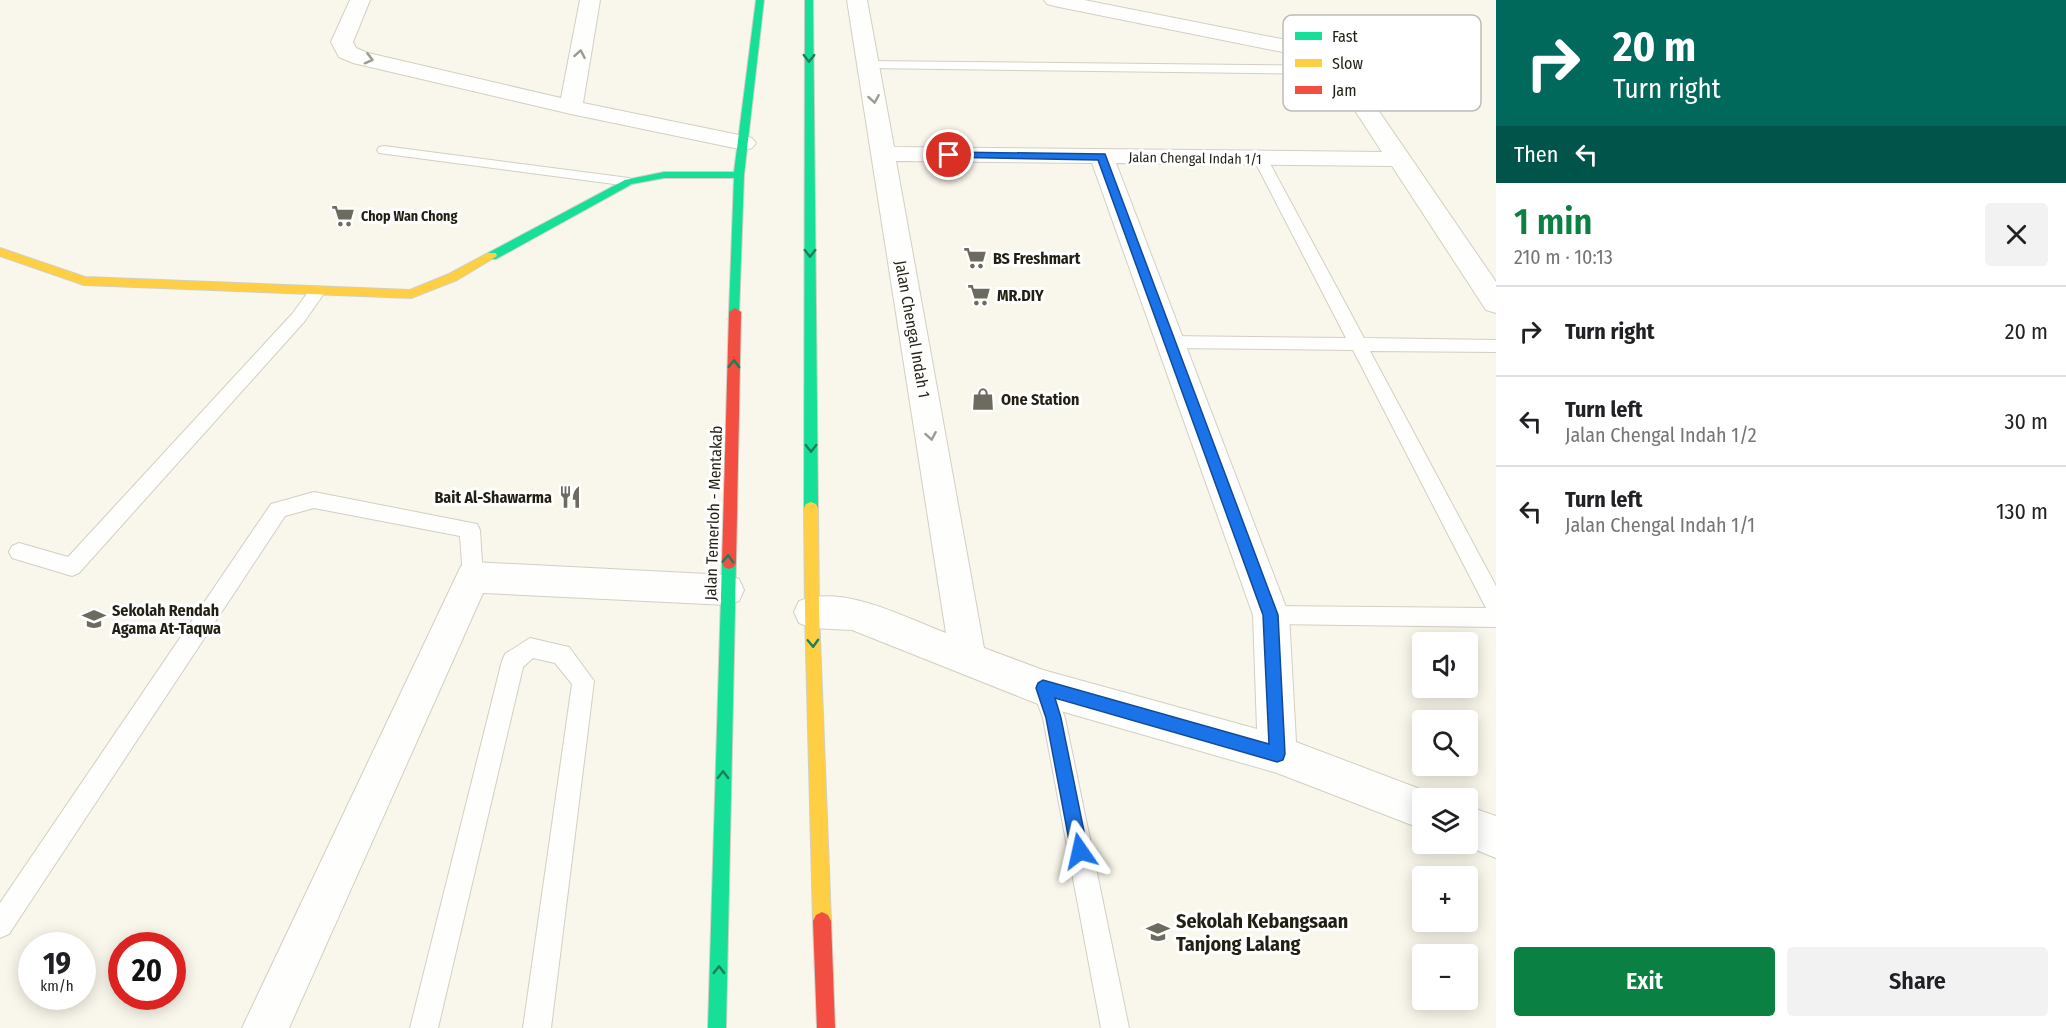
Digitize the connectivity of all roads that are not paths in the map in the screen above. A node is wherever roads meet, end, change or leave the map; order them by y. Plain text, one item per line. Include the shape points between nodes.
1 (360, 0) edge
2 (590, 0) edge
3 (760, 0) edge
4 (809, 0) edge
5 (857, 0) edge
6 (1054, 0) edge
7 (1127, 7) edge
8 (1283, 44) edge
9 (868, 65) junction
10 (1283, 69) edge
11 (571, 107) junction
12 (1367, 111) edge
13 (744, 143) junction
14 (384, 150) dead end
15 (883, 154) junction
16 (1102, 157) junction
17 (1260, 158) junction
18 (1399, 159) junction
19 (739, 175) junction
20 (629, 182) junction
21 (0, 252) edge
22 (317, 292) junction
23 (1496, 303) edge
24 (1170, 342) junction
25 (1358, 344) junction
26 (1496, 346) edge
27 (19, 552) dead end
28 (473, 577) junction
29 (727, 590) junction
30 (1496, 606) edge
31 (812, 612) junction
32 (1271, 615) junction
33 (1496, 618) edge
34 (968, 659) junction
35 (1043, 688) junction
36 (1277, 754) junction
37 (1412, 805) edge
38 (1478, 830) edge
39 (1496, 837) edge
40 (0, 925) edge
41 (265, 1028) edge
42 (424, 1028) edge
43 (537, 1028) edge
44 (717, 1028) edge
45 (826, 1028) edge
46 (1115, 1028) edge

1 -> 11 street via 342,42 347,52
11 -> 2 street
3 - 13 main road, Jalan Temerloh - Mentakab
4 -> 31 main road
5 - 9 street, Jalan Chengal Indah 1
6 - 7 street
7 - 8 street
9 - 10 lane
9 -> 15 street, Jalan Chengal Indah 1
11 - 13 street
12 - 18 street
13 - 19 main road, Jalan Temerloh - Mentakab
14 - 20 lane
15 - 16 street, Jalan Chengal Indah 1/1
15 -> 34 street, Jalan Chengal Indah 1
16 - 17 street, Jalan Chengal Indah 1/1
16 - 24 street
17 - 18 street, Jalan Chengal Indah 1/1
17 - 25 lane
18 - 23 street
19 - 20 main road via 664,175
29 -> 19 main road, Jalan Temerloh - Mentakab
20 - 22 main road via 453,278 411,294
21 - 22 main road via 84,281
22 - 27 lane via 72,567
24 - 25 lane
24 - 32 street
25 - 26 lane
25 - 30 lane
28 - 29 street
28 - 40 lane via 470,530 314,500 278,510
28 - 41 street
44 -> 29 main road, Jalan Temerloh - Mentakab
31 - 34 street via 854,614
31 -> 45 main road
32 - 33 lane
32 - 36 street
34 - 35 street
35 - 36 street
35 - 46 lane via 1054,718
36 - 37 street
38 - 39 street
42 - 43 lane via 513,661 530,648 561,654 583,681

